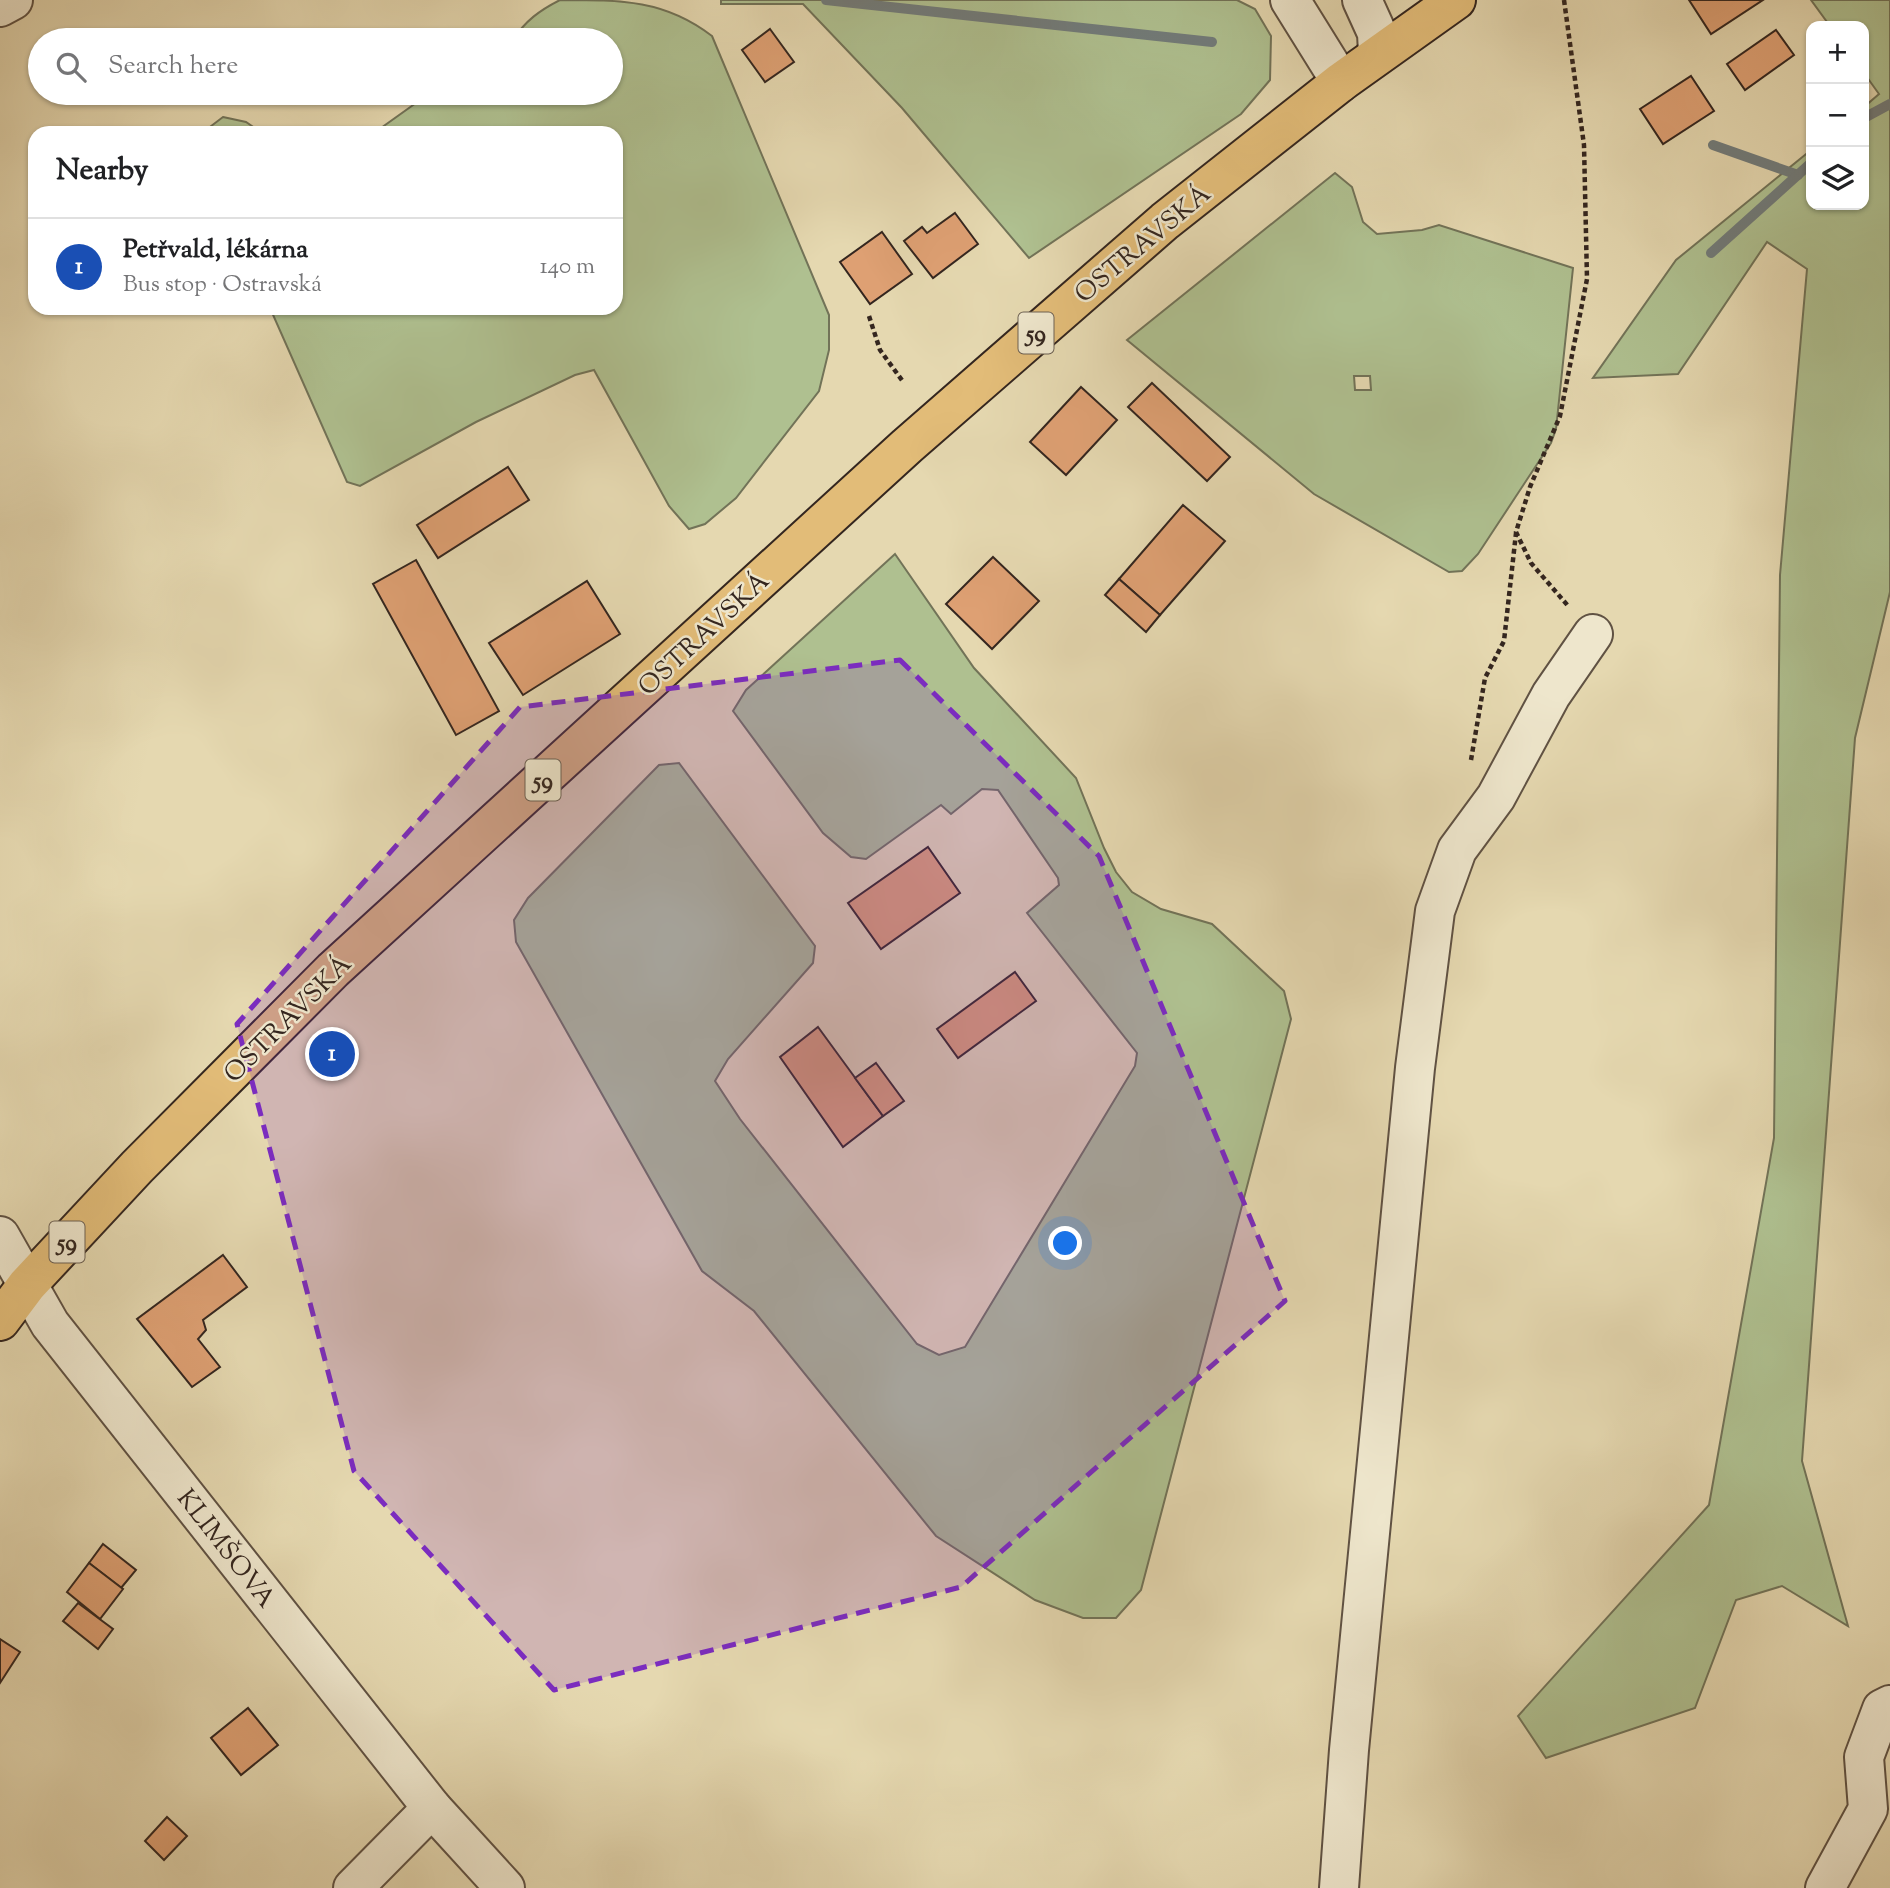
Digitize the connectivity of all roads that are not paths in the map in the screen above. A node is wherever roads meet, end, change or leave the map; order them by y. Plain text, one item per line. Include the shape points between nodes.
1 (13, 0) edge
2 (1290, 0) edge
3 (1362, 0) edge
4 (1456, 0) edge
5 (0, 7) edge
6 (1378, 54) junction
7 (1341, 82) junction
8 (1593, 634) road end
9 (0, 1236) edge
10 (27, 1285) junction
11 (0, 1321) edge
12 (1890, 1705) edge
13 (432, 1808) junction
14 (353, 1888) edge
15 (505, 1888) edge
16 (1339, 1888) edge
17 (1825, 1888) edge

1 - 5 street
2 - 7 street
3 - 6 street via 1377,33
4 - 6 main road, OSTRAVSKÁ / 59
6 - 7 main road, OSTRAVSKÁ / 59
7 - 10 main road, OSTRAVSKÁ / 59 via 1165,221 907,446 333,970
8 - 16 street via 1551,695 1496,797 1457,850 1435,911 1414,1082
9 - 10 street, KLIMŠOVA
10 - 11 main road, OSTRAVSKÁ / 59
10 - 13 street, KLIMŠOVA via 51,1324
12 - 17 street via 1882,1709 1864,1757 1868,1809
13 - 14 street
13 - 15 street, KLIMŠOVA

